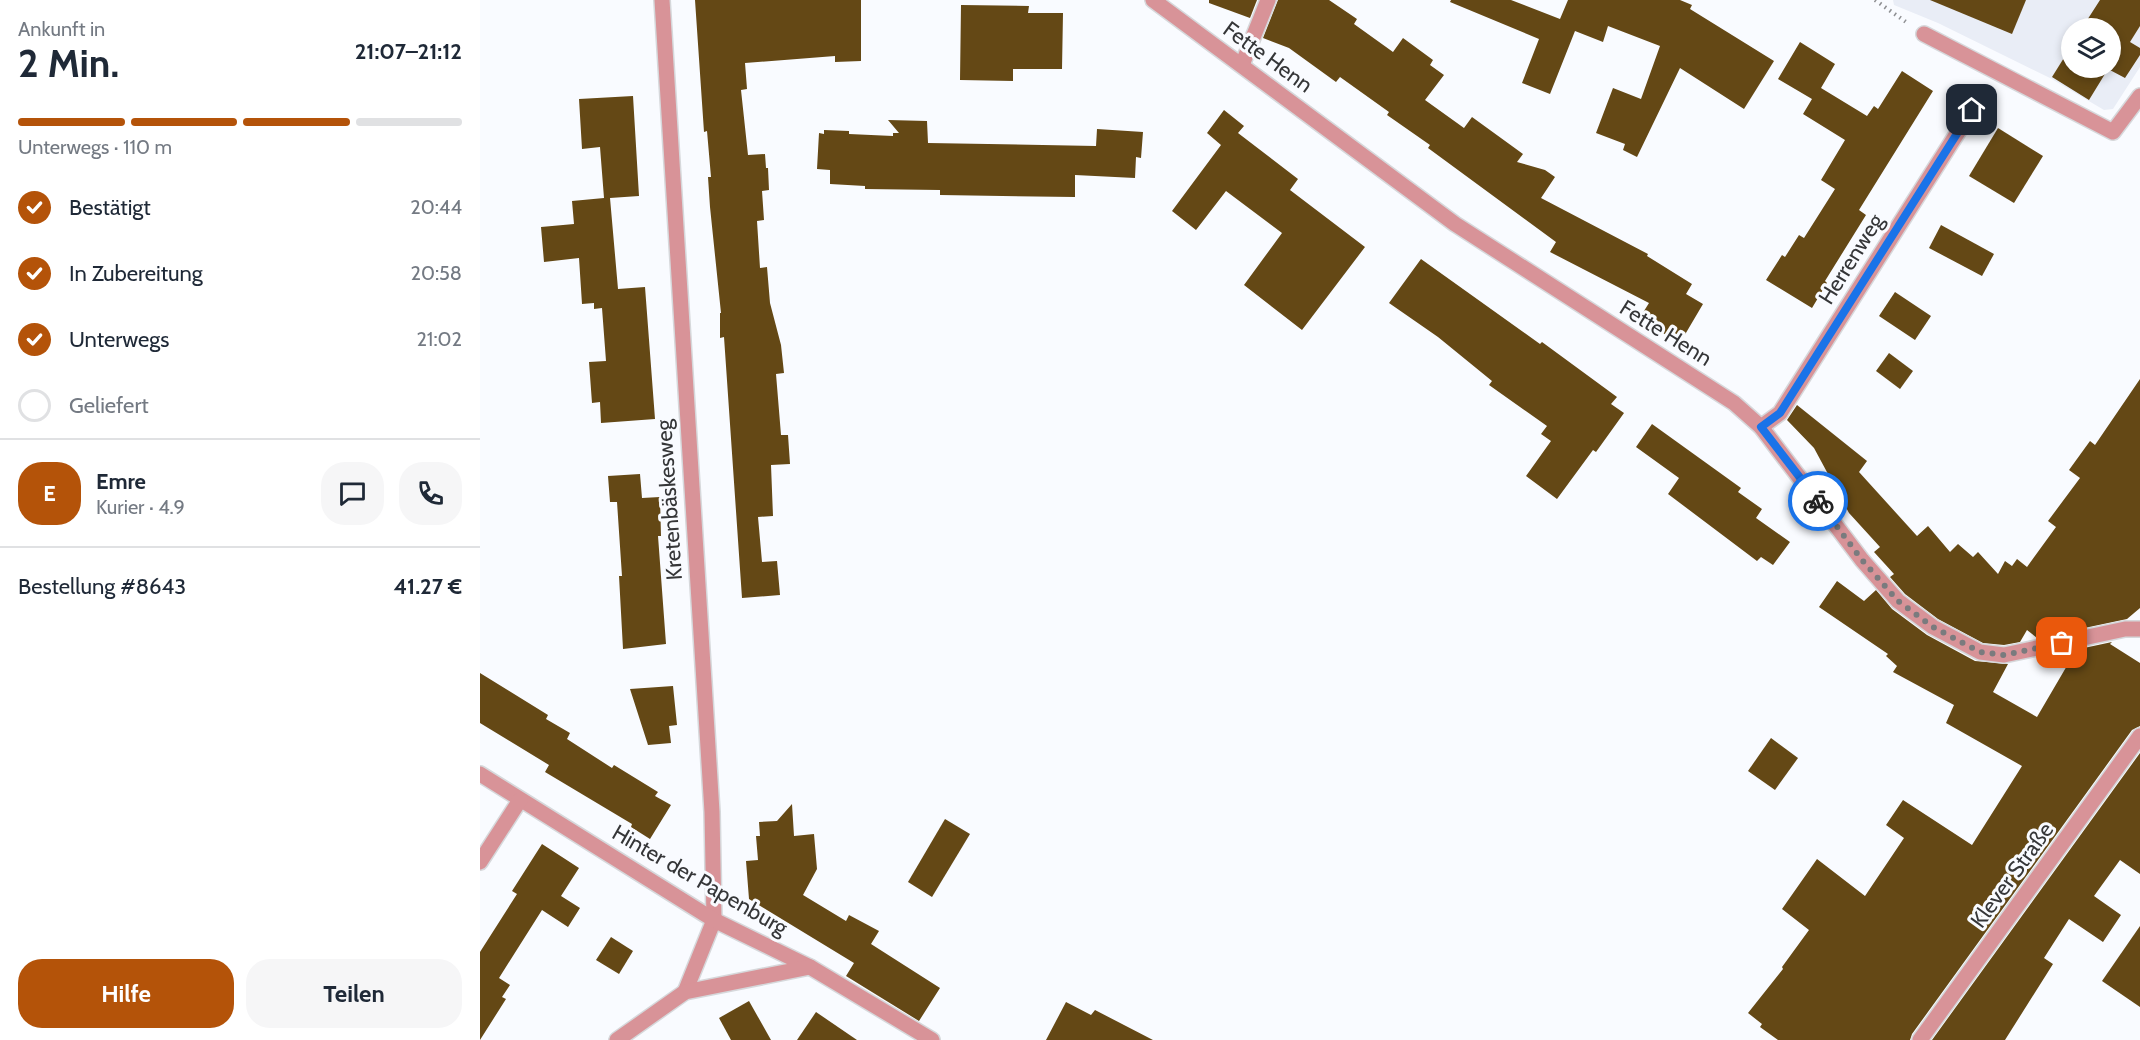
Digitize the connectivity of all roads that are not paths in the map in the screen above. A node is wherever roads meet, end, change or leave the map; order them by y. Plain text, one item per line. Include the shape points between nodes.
1 (662, 0) edge
2 (1153, 0) edge
3 (1268, 0) edge
4 (1924, 34) road end
5 (1242, 65) junction
6 (2140, 96) edge
7 (1972, 110) dead end
8 (1761, 427) junction
9 (2140, 629) edge
10 (2140, 736) edge
11 (480, 774) edge
12 (520, 800) junction
13 (480, 862) edge
14 (714, 920) junction
15 (810, 967) junction
16 (685, 992) junction
17 (617, 1040) edge
18 (932, 1040) edge
19 (1920, 1040) edge

1 - 14 street, Kretenbäskesweg via 712,812
2 - 5 street, Fette Henn
3 - 5 street
4 - 6 street via 2113,132
5 - 8 street, Fette Henn via 1455,224 1734,403
7 - 8 street, Herrenweg via 1780,413
8 - 9 street, Fette Henn via 1898,601 1933,627 1970,647 2004,655
10 - 19 street, Klever Straße
11 - 12 street, Hinter der Papenburg
12 - 13 street
12 - 14 street, Hinter der Papenburg
14 - 15 street, Hinter der Papenburg
14 - 16 street, Kretenbäskesweg
15 - 16 street
15 - 18 street, Hinter der Papenburg
16 - 17 street

